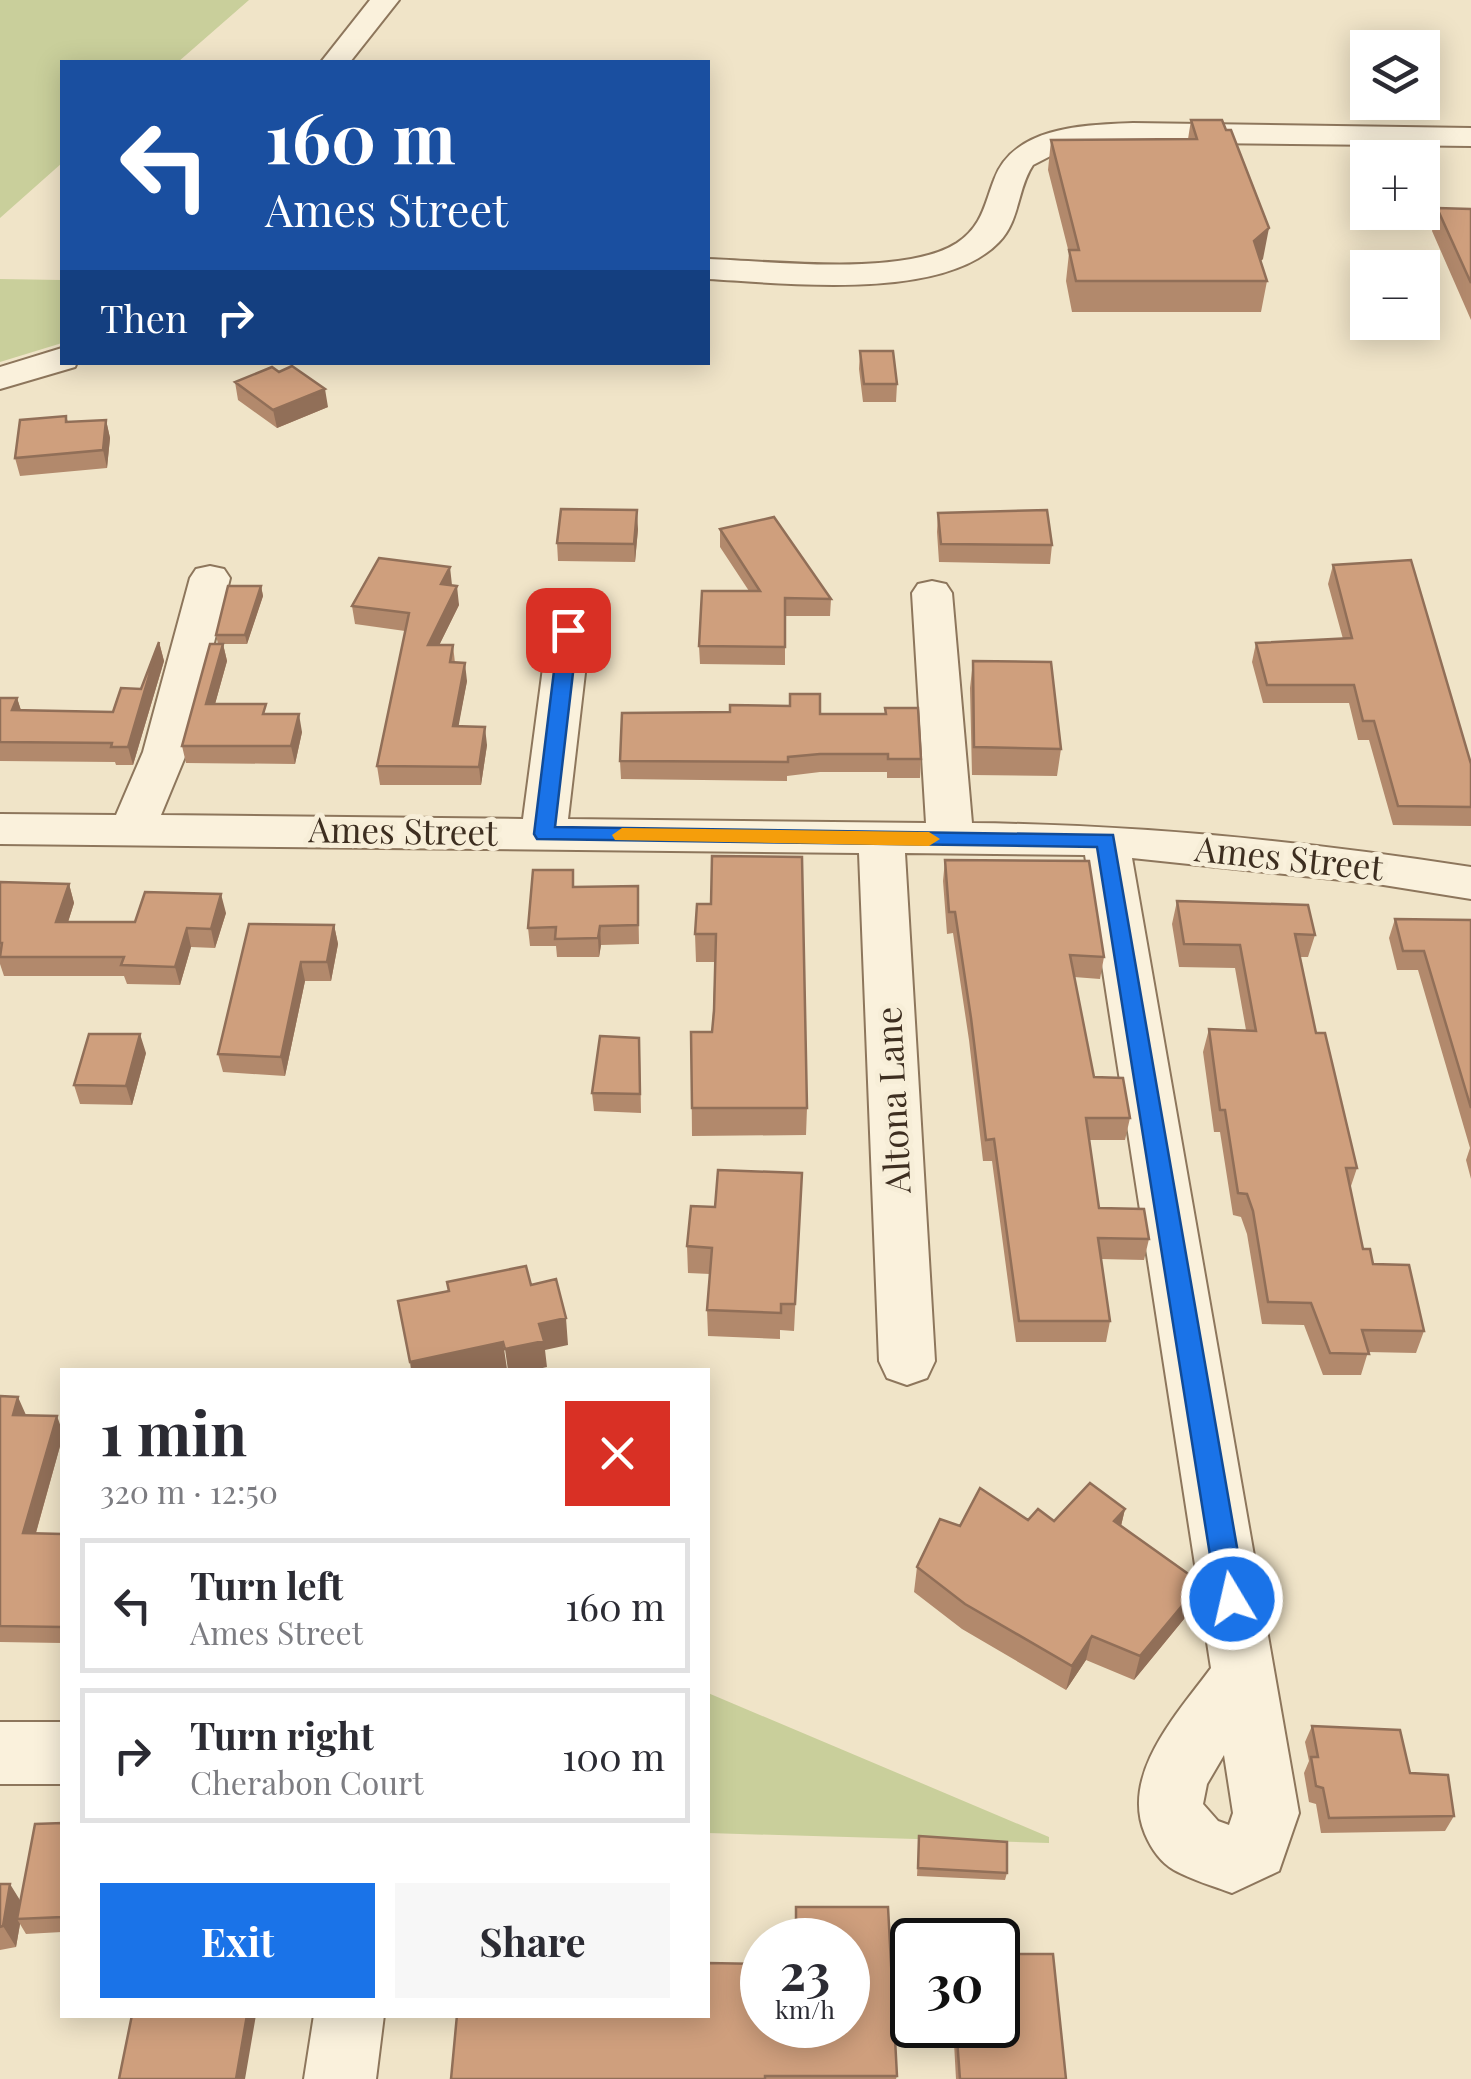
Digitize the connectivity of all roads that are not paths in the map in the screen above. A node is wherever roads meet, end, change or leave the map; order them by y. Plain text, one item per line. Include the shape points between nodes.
1 (385, 0) edge
2 (337, 60) edge
3 (1471, 138) edge
4 (710, 269) edge
5 (60, 360) edge
6 (0, 378) edge
7 (210, 578) dead end
8 (932, 593) dead end
9 (568, 630) dead end
10 (0, 828) edge
11 (132, 830) junction
12 (544, 834) junction
13 (881, 838) junction
14 (950, 839) junction
15 (1106, 840) junction
16 (1471, 883) edge
17 (907, 1361) dead end
18 (1244, 1675) dead end
19 (0, 1753) edge
20 (60, 1753) edge
21 (349, 2018) edge
22 (340, 2079) edge

1 - 2 street
3 - 4 street via 1071,138 1016,162 990,232 943,260 865,271
5 - 6 street
7 - 11 street via 165,752
8 - 14 street
9 - 12 street
10 - 11 street, Ames Street
11 - 12 street, Ames Street
12 - 13 street, Ames Street
13 - 14 street, Ames Street
13 - 17 street, Altona Lane
14 - 15 street, Ames Street
15 - 16 street, Ames Street
15 - 18 street
19 - 20 street
21 - 22 street

